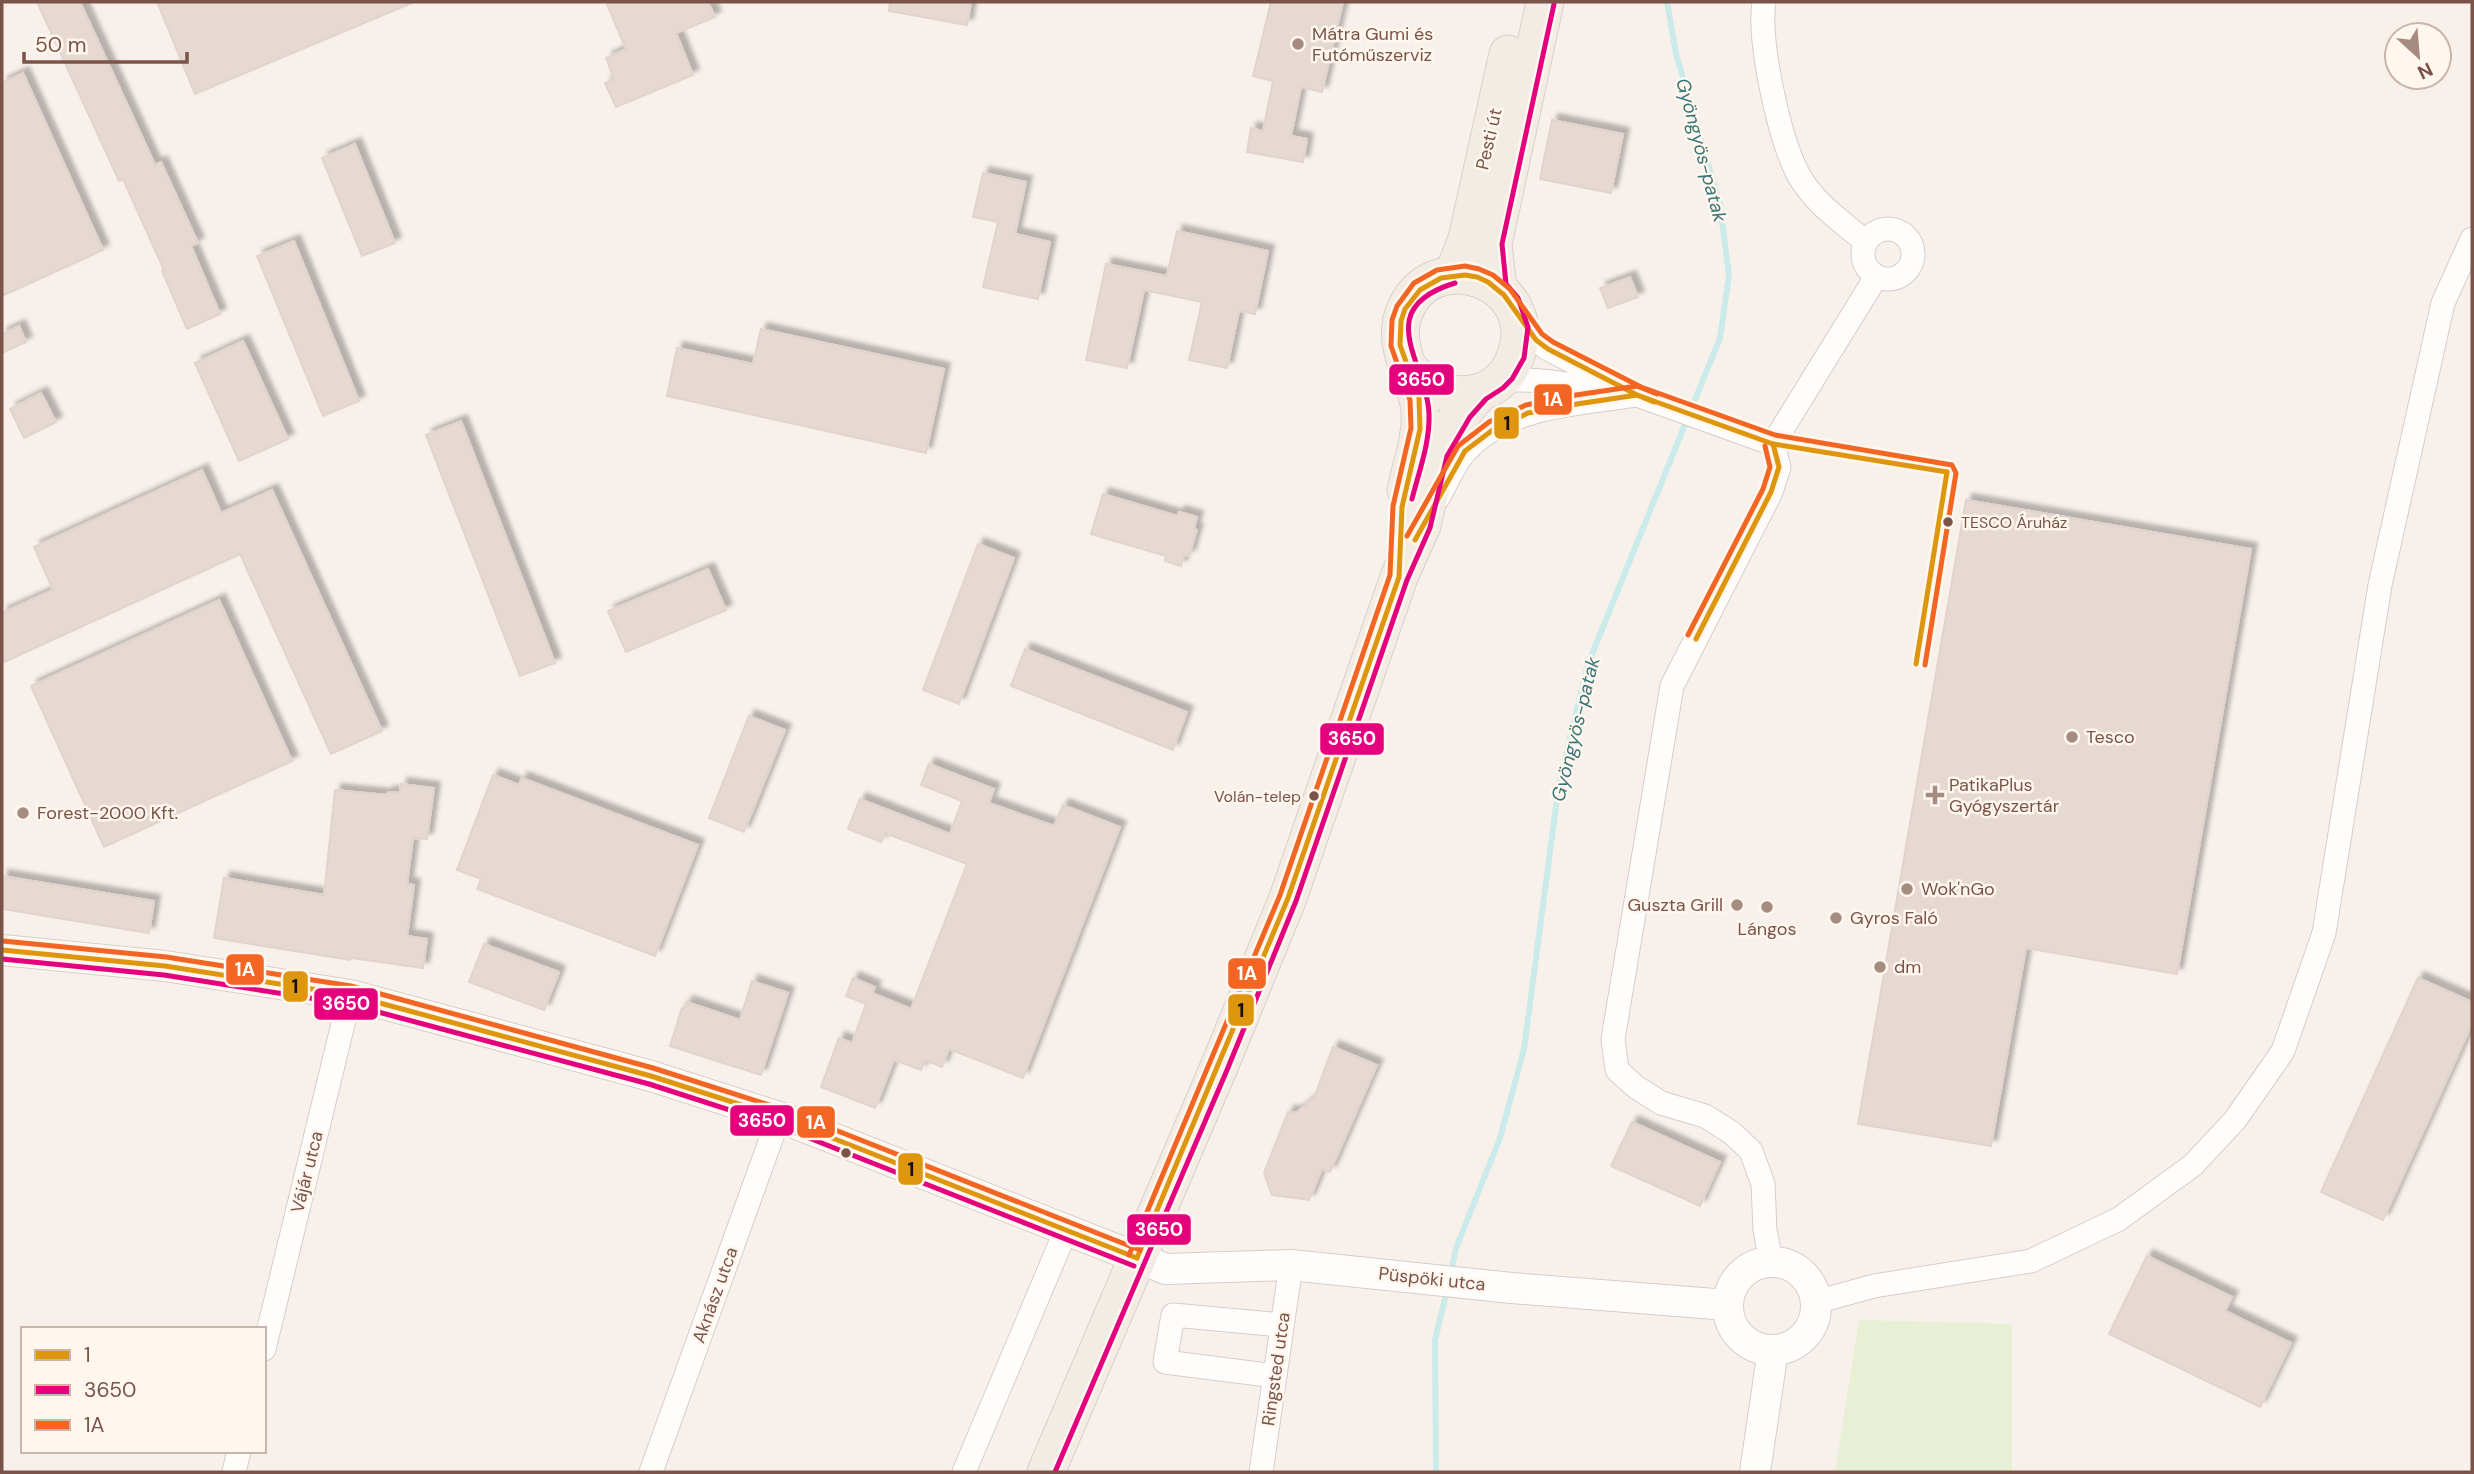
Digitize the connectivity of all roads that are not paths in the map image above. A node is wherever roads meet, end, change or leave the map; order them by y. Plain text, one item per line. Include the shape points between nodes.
1 (1519, 2) edge
2 (1545, 2) edge
3 (1764, 2) edge
4 (2472, 239) edge
5 (1866, 242) junction
6 (1453, 275) junction
7 (1876, 277) junction
8 (1507, 301) junction
9 (1409, 368) junction
10 (1489, 386) junction
11 (1644, 398) junction
12 (1773, 444) junction
13 (1422, 525) junction
14 (1399, 577) junction
15 (2, 950) edge
16 (350, 995) junction
17 (779, 1117) junction
18 (1066, 1230) junction
19 (1137, 1258) junction
20 (1771, 1262) junction
21 (1291, 1265) junction
22 (1816, 1302) junction
23 (1728, 1305) junction
24 (1282, 1325) junction
25 (266, 1341) edge
26 (1773, 1350) junction
27 (1275, 1376) junction
28 (239, 1453) edge
29 (234, 1472) edge
30 (651, 1472) edge
31 (964, 1472) edge
32 (1046, 1472) edge
33 (1261, 1472) edge
34 (1755, 1472) edge

1 - 6 main road, Pesti út via 1466,239
2 - 8 main road, Pesti út via 1493,244
3 - 5 street via 1780,126 1798,174 1821,204
4 - 22 street via 2443,303 2380,585 2324,933 2283,1051 2235,1120 2193,1165 2119,1219 2031,1261 1874,1286
5 - 7 street via 1864,262
5 - 7 street via 1875,233 1894,230 1913,247 1912,264 1902,276
6 - 8 main road via 1477,277
6 - 9 main road, Pesti út via 1429,283 1405,309 1400,345
7 - 12 street
8 - 10 main road, Pesti út via 1520,328 1516,355 1506,373
8 - 11 street via 1548,349
9 - 10 main road via 1436,390 1459,395
9 - 14 main road, Pesti út via 1419,398 1420,429 1402,507
10 - 11 street via 1519,379 1544,380
10 - 13 main road, Pesti út via 1454,423 1439,453
11 - 12 street
11 - 13 street via 1528,413 1494,429 1465,451
12 - 20 street via 1779,467 1771,492 1672,686 1614,1040 1616,1070 1636,1087 1661,1103 1705,1116 1751,1151 1763,1184
13 - 14 main road, Pesti út
14 - 19 main road, Pesti út via 1288,898
15 - 16 street, Püspöki utca via 164,966
16 - 17 street, Püspöki utca via 650,1076
16 - 25 street, Vájár utca
17 - 18 street, Püspöki utca
17 - 30 street, Aknász utca
18 - 19 street, Püspöki utca
18 - 31 street
19 - 21 street, Püspöki utca via 1167,1269
19 - 32 main road, Pesti út
20 - 22 street via 1800,1271
20 - 23 street via 1742,1273
21 - 23 street, Püspöki utca
21 - 24 street, Ringsted utca
22 - 26 street via 1807,1333 1791,1346
23 - 26 street via 1736,1331 1745,1341
24 - 27 street, Ringsted utca
24 - 27 street via 1173,1315 1165,1362
26 - 34 street
27 - 33 street, Ringsted utca
28 - 29 street

